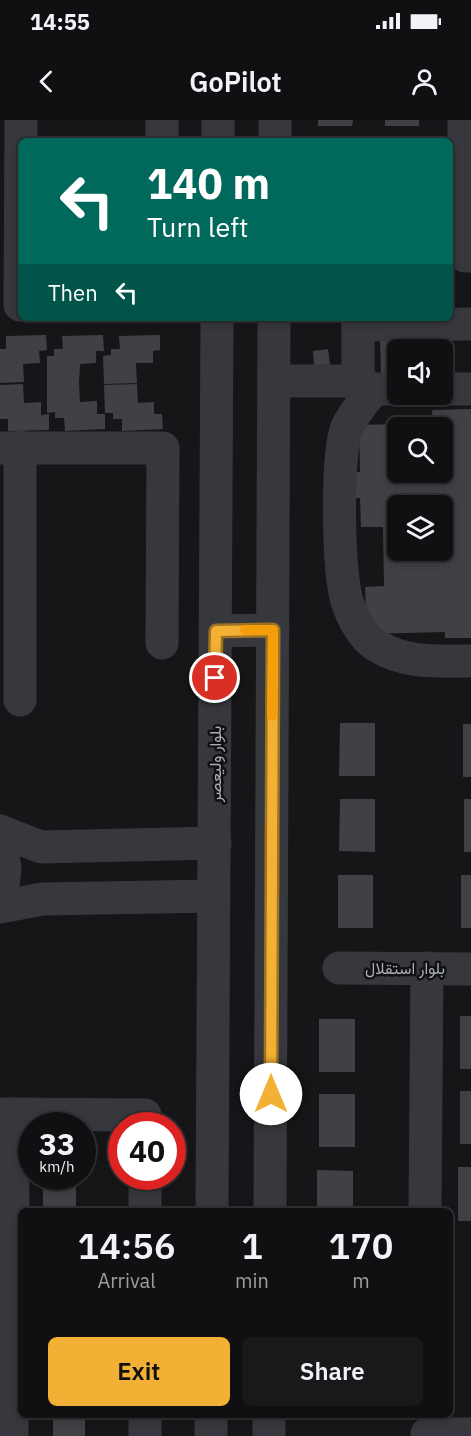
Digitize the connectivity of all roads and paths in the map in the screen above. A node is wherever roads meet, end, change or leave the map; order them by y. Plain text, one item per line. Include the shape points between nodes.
1 (21, 120) edge
2 (162, 120) edge
3 (218, 120) edge
4 (275, 120) edge
5 (464, 120) edge
6 (21, 138) edge
7 (162, 138) edge
8 (218, 138) edge
9 (275, 138) edge
10 (468, 256) edge
11 (0, 305) edge
12 (18, 305) edge
13 (217, 321) edge
14 (274, 321) edge
15 (358, 322) edge
16 (471, 324) edge
17 (274, 381) junction
18 (376, 386) edge
19 (453, 389) edge
20 (471, 389) edge
21 (10, 447) edge
22 (273, 630) junction
23 (216, 631) junction
24 (162, 643) dead end
25 (471, 661) edge
26 (20, 700) dead end
27 (0, 831) edge
28 (214, 843) junction
29 (214, 896) junction
30 (0, 907) edge
31 (339, 968) dead end
32 (427, 968) junction
33 (471, 969) edge
34 (6, 1114) edge
35 (108, 1115) edge
36 (145, 1190) edge
37 (145, 1208) edge
38 (213, 1208) edge
39 (270, 1208) edge
40 (424, 1208) edge
41 (145, 1418) edge
42 (211, 1418) edge
43 (269, 1418) edge
44 (427, 1428) edge
45 (471, 1434) edge
46 (12, 1436) edge
47 (145, 1436) edge
48 (211, 1436) edge
49 (269, 1436) edge

1 - 6 street
2 - 7 street
3 - 8 street
4 - 9 street
5 - 10 street
11 - 12 street
13 - 23 street, بلوار ولیعصر
14 - 17 street
15 - 16 street
15 - 18 street
17 - 18 street
17 - 22 street
18 - 25 street via 348,426 340,457 346,600 359,628 383,649 412,660
19 - 20 street
21 - 24 street via 163,448
21 - 26 street
22 - 23 street
22 - 39 street
23 - 28 street, بلوار ولیعصر
27 - 28 street via 41,847
27 - 30 street via 5,869
28 - 29 street, بلوار ولیعصر
29 - 30 street via 42,899
29 - 38 street, بلوار ولیعصر
31 - 32 street, بلوار استقلال
32 - 33 street, بلوار استقلال
32 - 40 street
34 - 35 street
34 - 46 street
36 - 37 street
41 - 47 street
42 - 48 street
43 - 49 street
44 - 45 street

